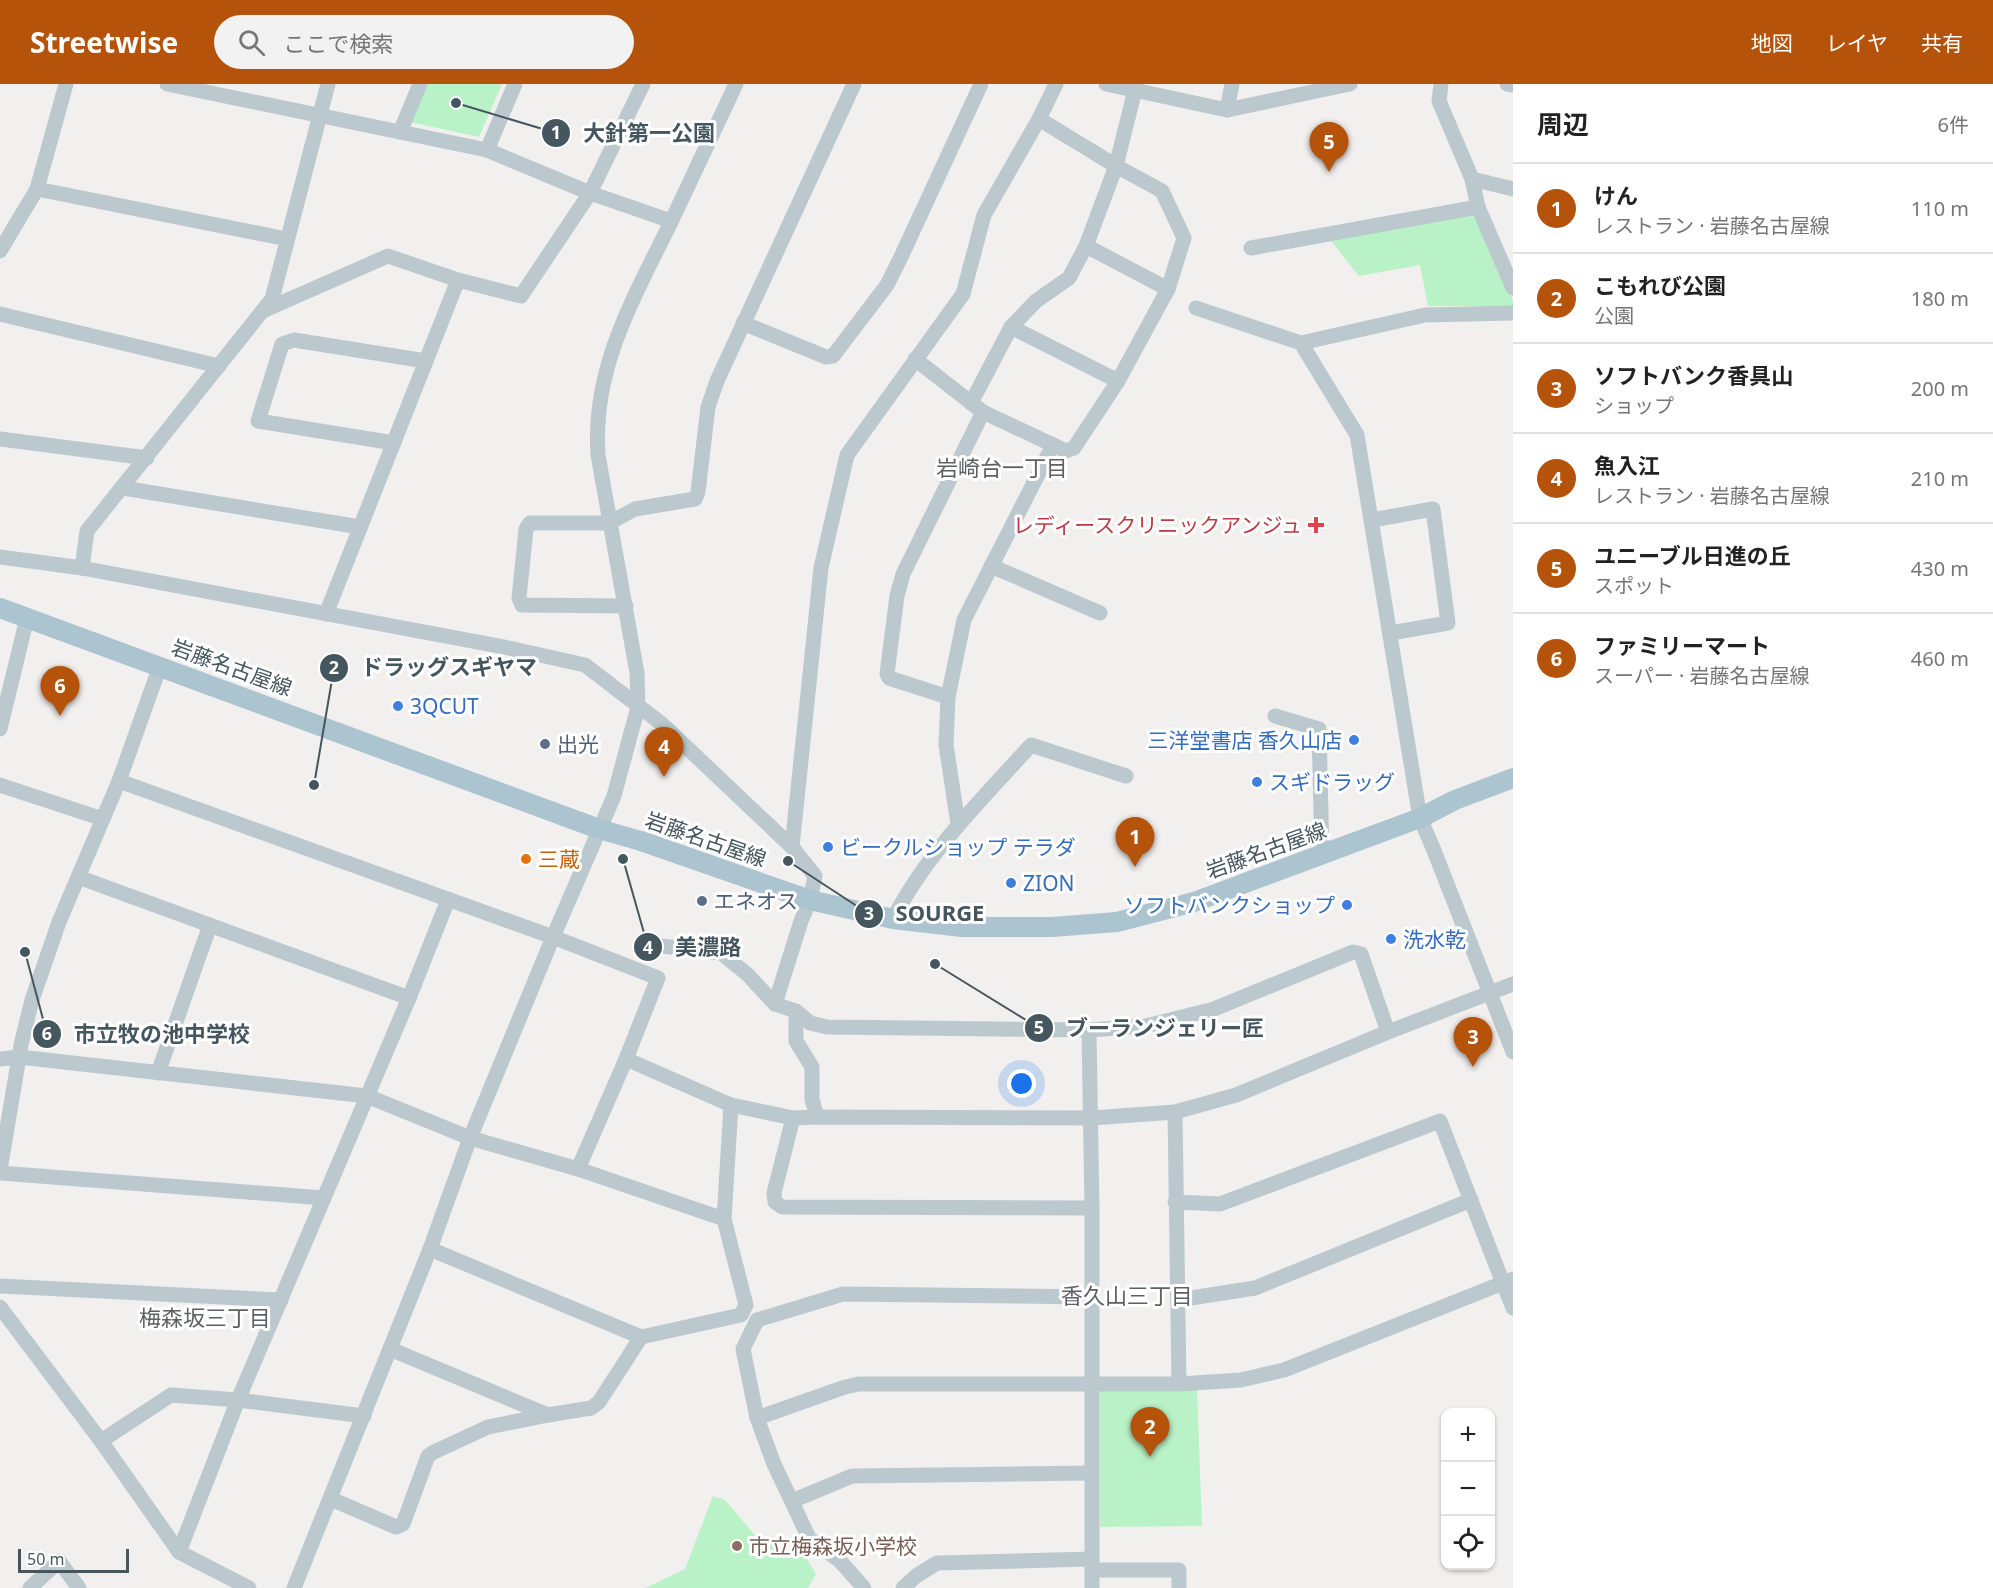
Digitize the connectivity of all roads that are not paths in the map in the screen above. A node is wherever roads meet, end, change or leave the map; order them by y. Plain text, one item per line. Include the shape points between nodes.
1 (66, 84) edge
2 (166, 84) edge
3 (328, 84) edge
4 (420, 84) edge
5 (515, 84) edge
6 (643, 84) edge
7 (736, 84) edge
8 (854, 84) edge
9 (981, 84) edge
10 (1056, 84) edge
11 (1106, 84) edge
12 (1232, 84) edge
13 (1441, 84) edge
14 (1507, 84) edge
15 (1342, 85) edge
16 (1513, 85) edge
17 (1135, 90) junction
18 (1227, 110) junction
19 (318, 115) junction
20 (1039, 119) junction
21 (400, 132) junction
22 (487, 150) junction
23 (1116, 166) junction
24 (1472, 179) junction
25 (37, 189) junction
26 (1513, 189) edge
27 (590, 193) junction
28 (1478, 207) junction
29 (671, 221) junction
30 (287, 239) junction
31 (1086, 246) junction
32 (1251, 248) dead end
33 (0, 251) edge
34 (458, 280) junction
35 (1513, 288) edge
36 (1168, 289) junction
37 (1196, 308) dead end
38 (262, 311) junction
39 (1513, 313) edge
40 (0, 314) edge
41 (743, 323) junction
42 (1011, 327) junction
43 (1301, 344) junction
44 (915, 359) junction
45 (426, 361) junction
46 (219, 366) junction
47 (1118, 381) junction
48 (977, 408) junction
49 (0, 439) edge
50 (394, 443) junction
51 (1053, 445) junction
52 (147, 458) junction
53 (123, 489) junction
54 (1372, 520) junction
55 (609, 523) junction
56 (360, 527) junction
57 (0, 557) edge
58 (991, 566) junction
59 (82, 568) junction
60 (626, 606) junction
61 (0, 608) edge
62 (1100, 613) dead end
63 (326, 614) junction
64 (27, 618) junction
65 (1391, 633) junction
66 (160, 666) junction
67 (948, 697) junction
68 (638, 707) junction
69 (1275, 716) dead end
70 (0, 729) edge
71 (1126, 776) dead end
72 (1513, 778) edge
73 (119, 781) junction
74 (0, 784) edge
75 (1420, 818) junction
76 (103, 819) junction
77 (958, 824) junction
78 (599, 829) junction
79 (792, 847) junction
80 (1322, 855) junction
81 (78, 877) junction
82 (448, 900) junction
83 (810, 900) junction
84 (893, 919) junction
85 (210, 925) junction
86 (553, 937) junction
87 (645, 944) dead end
88 (1513, 984) edge
89 (1489, 994) junction
90 (409, 998) junction
91 (775, 1004) junction
92 (796, 1011) junction
93 (1089, 1030) junction
94 (1388, 1032) junction
95 (1513, 1052) edge
96 (20, 1057) junction
97 (0, 1059) edge
98 (626, 1059) junction
99 (158, 1073) junction
100 (367, 1096) junction
101 (731, 1104) junction
102 (1175, 1112) junction
103 (817, 1117) junction
104 (793, 1118) junction
105 (1091, 1118) junction
106 (470, 1138) junction
107 (578, 1169) junction
108 (0, 1172) edge
109 (324, 1198) junction
110 (1471, 1200) junction
111 (1175, 1202) junction
112 (1092, 1208) junction
113 (724, 1219) junction
114 (430, 1249) junction
115 (1508, 1281) edge
116 (0, 1286) edge
117 (1092, 1297) junction
118 (281, 1300) junction
119 (1178, 1300) junction
120 (0, 1307) edge
121 (1513, 1308) edge
122 (640, 1337) junction
123 (390, 1349) junction
124 (1092, 1384) junction
125 (1179, 1384) junction
126 (238, 1400) junction
127 (548, 1415) junction
128 (364, 1416) junction
129 (757, 1418) junction
130 (101, 1441) junction
131 (1092, 1473) junction
132 (331, 1499) junction
133 (792, 1501) junction
134 (179, 1552) junction
135 (1092, 1564) junction
136 (30, 1588) edge
137 (79, 1588) edge
138 (249, 1588) edge
139 (294, 1588) edge
140 (864, 1588) edge
141 (903, 1588) edge
142 (1092, 1588) edge
143 (1179, 1588) edge

1 - 25 street
2 - 19 street
3 - 19 street
4 - 21 street
5 - 22 street
6 - 27 street
7 - 29 street
8 - 41 street
9 - 41 street via 887,285 833,356 826,357
10 - 20 street
11 - 17 street
12 - 18 street
13 - 24 street via 1439,100
14 - 16 street
15 - 18 street
17 - 18 street
17 - 23 street
19 - 21 street
19 - 30 street
20 - 23 street
20 - 44 street via 984,216 963,294
21 - 22 street
22 - 27 street
23 - 31 street
23 - 36 street via 1162,190 1184,238
24 - 26 street
24 - 28 street
25 - 30 street
25 - 33 street
27 - 29 street
27 - 34 street via 521,296
28 - 32 street
28 - 35 street
29 - 55 street via 628,312 600,393 598,455
30 - 38 street via 272,299
31 - 36 street
31 - 42 street via 1069,278 1036,301
34 - 38 street via 388,256
34 - 45 street
36 - 47 street
37 - 43 street
38 - 46 street
39 - 43 street via 1425,315
40 - 46 street
41 - 55 street via 708,407 695,499 635,509
42 - 47 street
42 - 48 street
43 - 54 street via 1357,435
44 - 48 street
44 - 79 street via 847,455 821,568
45 - 50 street
45 - 50 street via 294,340 282,344 258,421
46 - 52 street
47 - 51 street via 1074,448 1066,451
48 - 51 street
48 - 67 street via 903,574 887,674 889,678
49 - 52 street
50 - 56 street
51 - 58 street
52 - 53 street
53 - 56 street
53 - 59 street via 87,531
54 - 65 street
54 - 65 street via 1433,509 1448,623
55 - 60 street
55 - 60 street via 530,522 519,598 522,605
56 - 63 street
57 - 59 street
58 - 62 street
58 - 67 street via 964,620
59 - 63 street
60 - 68 street via 637,673
61 - 64 main road, 岩藤名古屋線
63 - 68 street via 585,665
64 - 66 main road, 岩藤名古屋線
64 - 70 street
65 - 75 street
66 - 73 street
66 - 78 main road, 岩藤名古屋線
67 - 77 street via 946,745
68 - 78 street via 614,796
68 - 79 street via 662,724
69 - 80 street via 1319,729
71 - 77 street via 1031,746
72 - 75 main road, 岩藤名古屋線
73 - 76 street
73 - 82 street
74 - 76 street
75 - 80 main road, 岩藤名古屋線
75 - 89 street
76 - 81 street
77 - 84 street
78 - 83 main road, 岩藤名古屋線
78 - 86 street
79 - 83 street via 814,876
80 - 84 main road, 岩藤名古屋線 via 1194,902 1117,922 962,927
81 - 85 street
81 - 96 street via 32,1000
82 - 86 street
82 - 90 street
83 - 84 main road, 岩藤名古屋線
83 - 91 street
85 - 90 street
85 - 99 street
86 - 98 street via 658,978
86 - 106 street
87 - 91 street via 721,953
88 - 89 street
89 - 94 street
89 - 95 street
90 - 100 street
91 - 92 street
92 - 93 street via 810,1023 827,1027
92 - 103 street via 796,1041 812,1067 812,1099
93 - 94 street via 1146,1026 1198,1014 1358,952
93 - 105 street
94 - 102 street via 1236,1095
96 - 97 street
96 - 99 street
96 - 108 street
98 - 101 street
98 - 107 street
99 - 100 street
100 - 106 street
100 - 109 street
101 - 104 street
101 - 113 street
102 - 105 street
102 - 111 street
103 - 104 street
103 - 105 street
104 - 112 street via 774,1193 775,1202 782,1207
105 - 112 street
106 - 107 street
106 - 114 street
107 - 113 street
108 - 109 street
109 - 118 street
110 - 111 street via 1440,1121 1220,1204
110 - 115 street
110 - 119 street via 1255,1288
111 - 119 street
112 - 117 street
113 - 122 street via 745,1310 741,1315
114 - 122 street
114 - 123 street
115 - 121 street
115 - 125 street via 1284,1370 1241,1380
116 - 118 street
117 - 124 street
117 - 129 street via 843,1294 757,1320 743,1349
118 - 126 street
119 - 125 street
120 - 130 street
122 - 127 street via 599,1402 591,1408
123 - 127 street
123 - 128 street
124 - 125 street
124 - 129 street via 859,1384
124 - 131 street
126 - 128 street
126 - 130 street via 171,1395
126 - 134 street
127 - 132 street via 488,1427 428,1456 403,1524 396,1527
128 - 132 street
129 - 133 street
130 - 134 street
131 - 133 street via 852,1476
131 - 135 street
132 - 139 street
133 - 140 street via 809,1538 840,1561
134 - 138 street
135 - 141 street via 938,1563
135 - 142 street
135 - 143 street via 1179,1570
136 - 137 street via 59,1561

